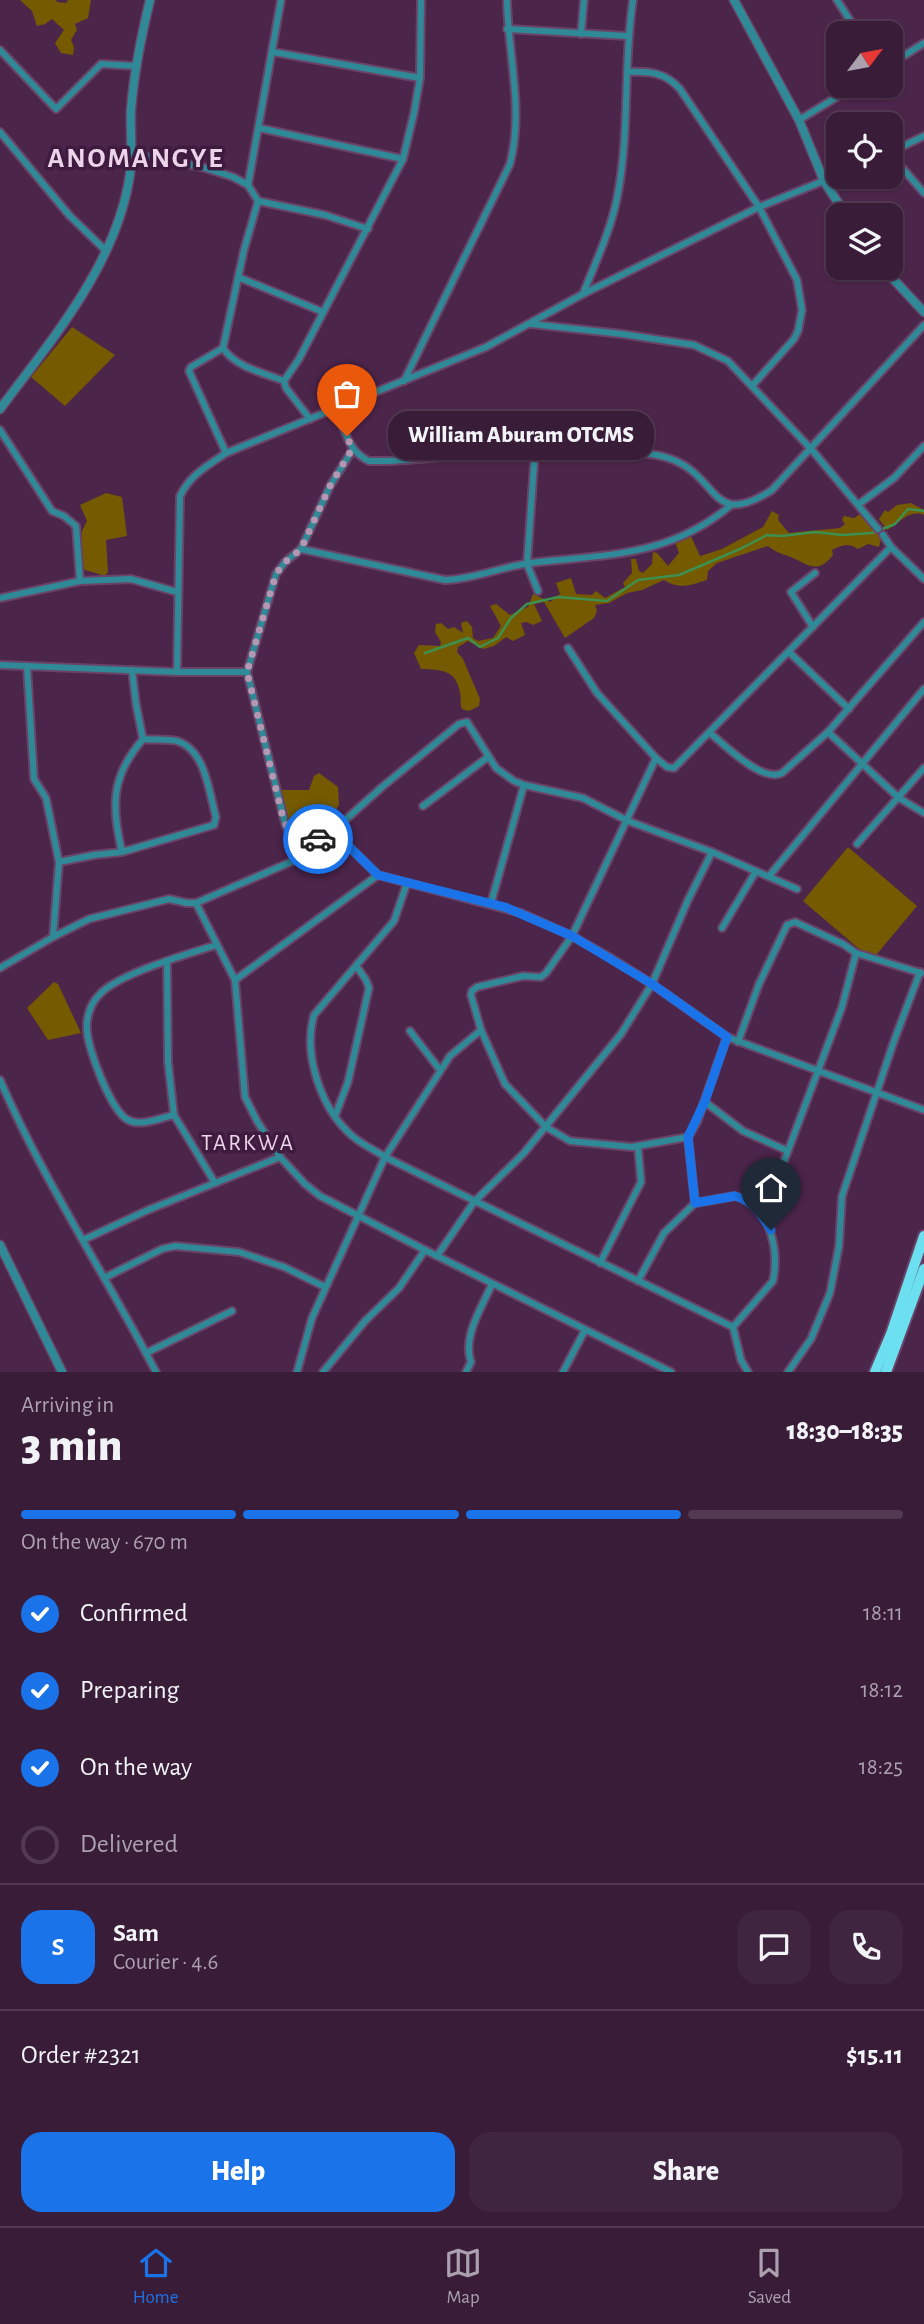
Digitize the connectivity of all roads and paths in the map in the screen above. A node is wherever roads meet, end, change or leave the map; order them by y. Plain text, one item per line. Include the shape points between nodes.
1 (150, 0) edge
2 (281, 0) edge
3 (421, 0) edge
4 (508, 0) edge
5 (584, 0) edge
6 (633, 0) edge
7 (734, 0) edge
8 (837, 0) edge
9 (850, 21) edge
10 (508, 29) junction
11 (581, 34) junction
12 (627, 36) junction
13 (924, 43) edge
14 (0, 50) edge
15 (273, 51) junction
16 (903, 56) edge
17 (135, 65) junction
18 (627, 72) junction
19 (419, 78) junction
20 (835, 98) edge
21 (799, 120) junction
22 (259, 128) junction
23 (0, 132) edge
24 (924, 136) edge
25 (903, 147) edge
26 (132, 154) junction
27 (403, 159) junction
28 (903, 168) edge
29 (824, 181) junction
30 (248, 185) junction
31 (924, 193) edge
32 (258, 201) junction
33 (838, 203) edge
34 (759, 207) junction
35 (368, 229) junction
36 (105, 250) junction
37 (238, 277) junction
38 (894, 280) edge
39 (583, 294) junction
40 (324, 312) junction
41 (924, 312) edge
42 (529, 324) junction
43 (924, 325) edge
44 (223, 348) junction
45 (284, 381) junction
46 (404, 381) junction
47 (752, 386) junction
48 (336, 408) junction
49 (0, 409) edge
50 (310, 419) junction
51 (0, 430) edge
52 (924, 446) edge
53 (352, 449) junction
54 (812, 450) junction
55 (535, 451) junction
56 (226, 453) junction
57 (859, 504) junction
58 (730, 506) junction
59 (891, 547) junction
60 (301, 549) junction
61 (527, 564) junction
62 (815, 573) dead end
63 (924, 579) edge
64 (80, 582) junction
65 (538, 591) dead end
66 (177, 592) junction
67 (0, 598) edge
68 (924, 622) edge
69 (813, 627) junction
70 (568, 648) dead end
71 (789, 652) junction
72 (0, 665) edge
73 (27, 666) junction
74 (132, 670) junction
75 (177, 672) junction
76 (247, 672) junction
77 (924, 689) edge
78 (849, 709) junction
79 (828, 732) junction
80 (710, 733) junction
81 (144, 739) junction
82 (488, 757) junction
83 (656, 758) junction
84 (862, 765) junction
85 (924, 768) edge
86 (524, 785) junction
87 (899, 798) junction
88 (423, 806) dead end
89 (924, 813) edge
90 (628, 821) junction
91 (333, 831) junction
92 (323, 840) junction
93 (857, 844) dead end
94 (122, 852) junction
95 (712, 852) junction
96 (59, 862) junction
97 (756, 871) junction
98 (378, 875) junction
99 (770, 875) junction
100 (408, 883) junction
101 (797, 889) dead end
102 (197, 903) junction
103 (491, 903) junction
104 (722, 928) dead end
105 (572, 936) junction
106 (52, 937) junction
107 (216, 945) junction
108 (856, 953) junction
109 (167, 961) junction
110 (356, 967) junction
111 (0, 968) edge
112 (922, 973) edge
113 (235, 980) junction
114 (652, 984) junction
115 (481, 1030) junction
116 (410, 1031) dead end
117 (727, 1037) junction
118 (738, 1042) junction
119 (440, 1070) junction
120 (817, 1071) junction
121 (0, 1080) edge
122 (877, 1094) junction
123 (705, 1101) junction
124 (924, 1110) edge
125 (174, 1115) junction
126 (335, 1116) junction
127 (546, 1127) junction
128 (688, 1137) junction
129 (638, 1147) junction
130 (788, 1151) junction
131 (280, 1157) junction
132 (384, 1157) junction
133 (780, 1172) dead end
134 (215, 1183) junction
135 (474, 1202) junction
136 (695, 1203) junction
137 (358, 1216) junction
138 (924, 1236) edge
139 (83, 1240) junction
140 (0, 1245) edge
141 (425, 1250) junction
142 (437, 1256) junction
143 (600, 1263) junction
144 (924, 1269) edge
145 (106, 1277) junction
146 (638, 1281) junction
147 (492, 1284) junction
148 (325, 1287) junction
149 (232, 1311) dead end
150 (733, 1327) junction
151 (585, 1330) junction
152 (146, 1353) junction
153 (62, 1372) edge
154 (156, 1372) edge
155 (297, 1372) edge
156 (323, 1372) edge
157 (466, 1372) edge
158 (563, 1372) edge
159 (671, 1372) edge
160 (748, 1372) edge
161 (789, 1372) edge
162 (875, 1372) edge
163 (886, 1372) edge

1 - 17 street
2 - 15 street
3 - 19 street
4 - 10 street
5 - 11 street
6 - 12 street
7 - 21 street
8 - 9 street
10 - 11 street
10 - 46 street via 517,115 510,164
11 - 12 street
12 - 18 street
13 - 16 street
14 - 17 street via 56,109 100,64
15 - 19 street
15 - 22 street
17 - 26 street
18 - 34 street via 651,71 674,83
18 - 39 street via 618,195
19 - 27 street
20 - 21 street
21 - 29 street
22 - 27 street
22 - 30 street
23 - 36 street via 69,215
24 - 25 street
26 - 30 street via 202,167
26 - 36 street via 123,204
27 - 35 street
28 - 31 street
29 - 33 street
29 - 34 street
30 - 32 street
32 - 35 street
32 - 37 street
34 - 39 street
34 - 47 street via 797,281 802,310 794,339
35 - 40 street
36 - 49 street via 74,310
37 - 40 street
37 - 44 street
38 - 41 street
39 - 42 street
40 - 45 street
42 - 46 street
42 - 47 street via 694,345 728,361
43 - 54 street
44 - 45 street via 239,363
44 - 56 street via 189,371
45 - 50 street
46 - 48 street
47 - 54 street
48 - 50 street
48 - 53 street
50 - 56 street
51 - 64 street via 52,511 76,526
52 - 57 street via 894,478
53 - 55 street via 369,461
53 - 60 street
54 - 57 street
54 - 58 street via 772,490 744,505
55 - 58 street via 643,453 671,460 690,470
55 - 61 street
56 - 66 street via 186,483 180,496
57 - 59 street
58 - 61 street via 701,526 648,548
59 - 63 street
59 - 69 street
60 - 61 street via 445,580
60 - 76 street via 276,574
61 - 65 street
62 - 69 street via 791,591
64 - 66 street via 131,579
64 - 67 street
66 - 75 street
68 - 78 street
69 - 71 street
70 - 83 street via 597,693
71 - 78 street
71 - 80 street
72 - 73 street
73 - 74 street
73 - 96 street via 34,779 46,798
74 - 75 street
74 - 81 street
75 - 76 street
76 - 92 street via 286,827 293,835
77 - 84 street
78 - 79 street
79 - 80 street via 775,776 742,760
79 - 84 street
80 - 83 street via 677,767
81 - 94 street via 125,763 116,787 115,823
81 - 94 street via 175,741 192,751 203,769 216,821 210,827
82 - 86 street
82 - 88 street
82 - 91 street via 472,726 458,724
83 - 90 street
84 - 87 street
84 - 99 street
85 - 87 street
86 - 90 street via 583,798
86 - 103 street
87 - 89 street
87 - 93 street
90 - 95 street
90 - 105 street
91 - 92 street
91 - 98 street
92 - 102 street via 284,866
94 - 96 street
95 - 97 street
95 - 114 street
96 - 106 street
97 - 99 street
97 - 104 street
98 - 100 street
98 - 113 street
99 - 101 street
100 - 103 street
100 - 110 street via 394,921
102 - 106 street via 169,898 89,919
102 - 107 street
103 - 105 street
105 - 114 street
105 - 115 street via 543,976 474,988 471,995
106 - 111 street
107 - 109 street
107 - 113 street
108 - 112 street
108 - 118 street via 795,922 788,925
108 - 120 street via 842,1007
109 - 125 street via 168,1062
109 - 125 street via 106,988 91,1007 87,1030 97,1065 121,1114 138,1123
110 - 126 street via 369,988 348,1082
110 - 126 street via 318,1008 311,1025 311,1063
112 - 122 street
113 - 131 street via 245,1097
114 - 117 street
114 - 127 street via 621,1034
115 - 119 street
115 - 127 street via 505,1084
116 - 119 street
117 - 118 street
117 - 123 street
118 - 120 street
119 - 132 street
120 - 122 street
120 - 130 street
121 - 139 street
122 - 124 street
122 - 161 street via 842,1196 830,1293 811,1339
123 - 128 street
123 - 130 street via 743,1131
125 - 134 street
126 - 132 street via 349,1134
127 - 129 street via 570,1141
127 - 135 street
128 - 129 street
128 - 136 street
129 - 143 street via 641,1182
130 - 133 street
131 - 134 street
131 - 137 street via 313,1192
132 - 135 street
132 - 137 street
134 - 139 street
135 - 142 street
135 - 143 street
136 - 146 street via 664,1233
136 - 150 street via 741,1198 755,1208 772,1233 773,1281
137 - 141 street
137 - 148 street
138 - 162 highway
139 - 145 street
140 - 153 street
141 - 142 street
141 - 156 street via 399,1288
142 - 147 street
143 - 146 street
144 - 163 highway
145 - 148 street via 175,1247 239,1252
145 - 152 street
146 - 150 street
147 - 151 street
147 - 157 street via 474,1324
148 - 155 street
149 - 152 street
150 - 160 street
151 - 158 street
151 - 159 street
152 - 154 street

